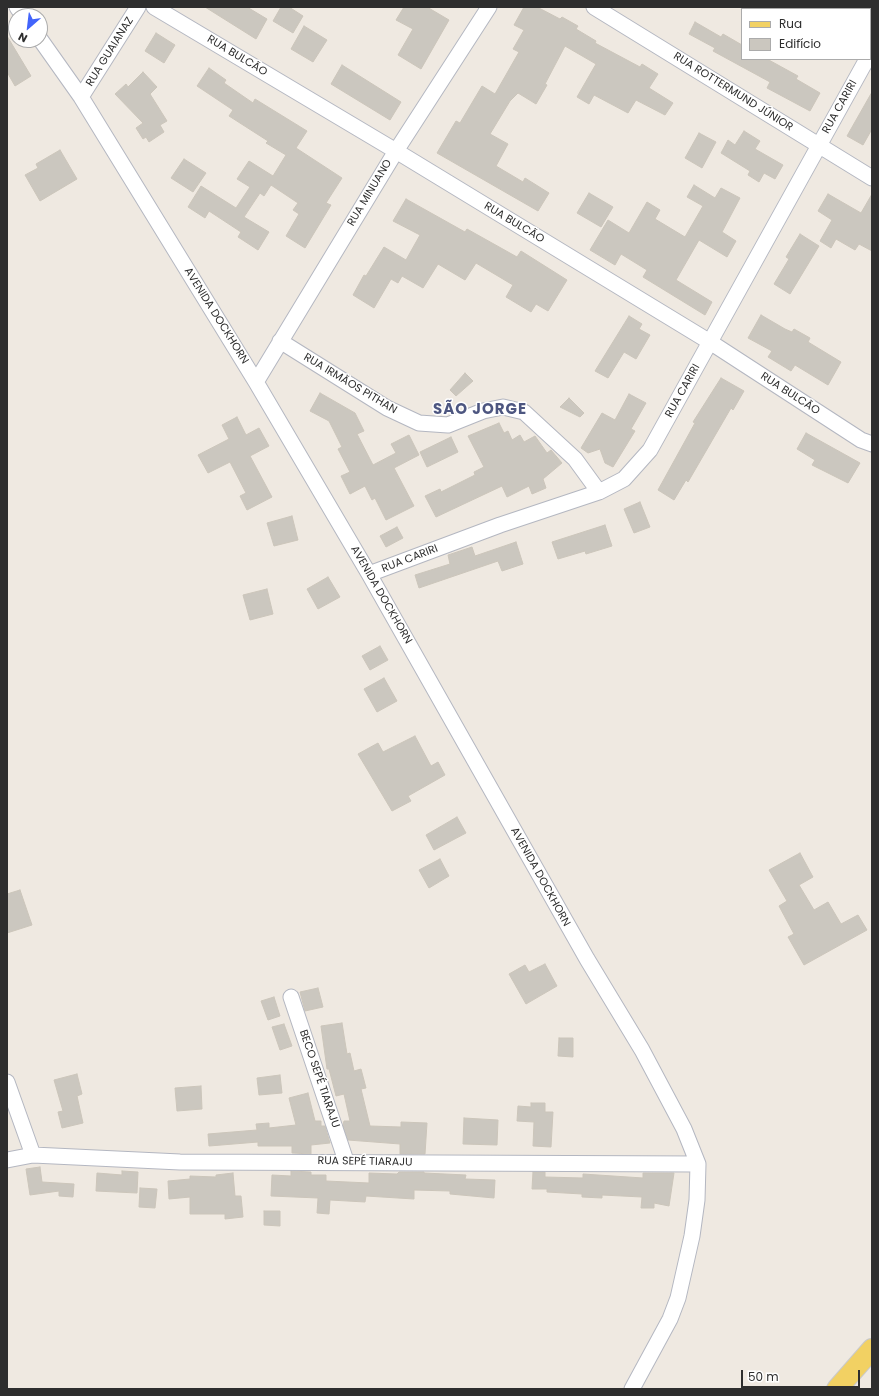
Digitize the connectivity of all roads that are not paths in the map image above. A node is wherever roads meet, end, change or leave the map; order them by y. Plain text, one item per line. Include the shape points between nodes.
1 (138, 7) edge
2 (154, 7) edge
3 (489, 7) edge
4 (594, 7) edge
5 (46, 48) edge
6 (866, 60) edge
7 (81, 97) junction
8 (819, 145) junction
9 (396, 151) junction
10 (872, 178) edge
11 (280, 341) junction
12 (710, 342) junction
13 (256, 382) junction
14 (872, 444) edge
15 (599, 492) junction
16 (369, 574) junction
17 (292, 997) dead end
18 (7, 1082) edge
19 (33, 1155) junction
20 (7, 1160) edge
21 (346, 1161) junction
22 (698, 1164) junction
23 (872, 1349) edge
24 (632, 1389) edge
25 (837, 1389) edge

1 - 7 street, RUA GUAIANAZ
2 - 9 street, RUA BULCÃO
3 - 9 street, RUA MINUANO
4 - 8 street, RUA ROTTERMUND JÚNIOR
5 - 7 street, AVENIDA DOCKHORN
6 - 8 street, RUA CARIRI
7 - 13 street, AVENIDA DOCKHORN
8 - 10 street, RUA ROTTERMUND JÚNIOR
8 - 12 street, RUA CARIRI
9 - 11 street, RUA MINUANO
9 - 12 street, RUA BULCÃO
11 - 13 street, RUA MINUANO
11 - 15 street, RUA IRMÃOS PITHAN via 387,408 419,423 448,425 483,411 503,407 524,412 575,459
12 - 14 street, RUA BULCÃO via 861,440
12 - 15 street, RUA CARIRI via 650,450 624,478
13 - 16 street, AVENIDA DOCKHORN
15 - 16 street, RUA CARIRI via 500,525
16 - 22 street, AVENIDA DOCKHORN via 587,959 642,1050 684,1129
17 - 21 street, BECO SEPÉ TIARAJU
18 - 19 street
19 - 20 street, RUA SEPÉ TIARAJU
19 - 21 street, RUA SEPÉ TIARAJU via 180,1162
21 - 22 street, RUA SEPÉ TIARAJU
22 - 24 street via 692,1236 678,1298 670,1319
23 - 25 main road

